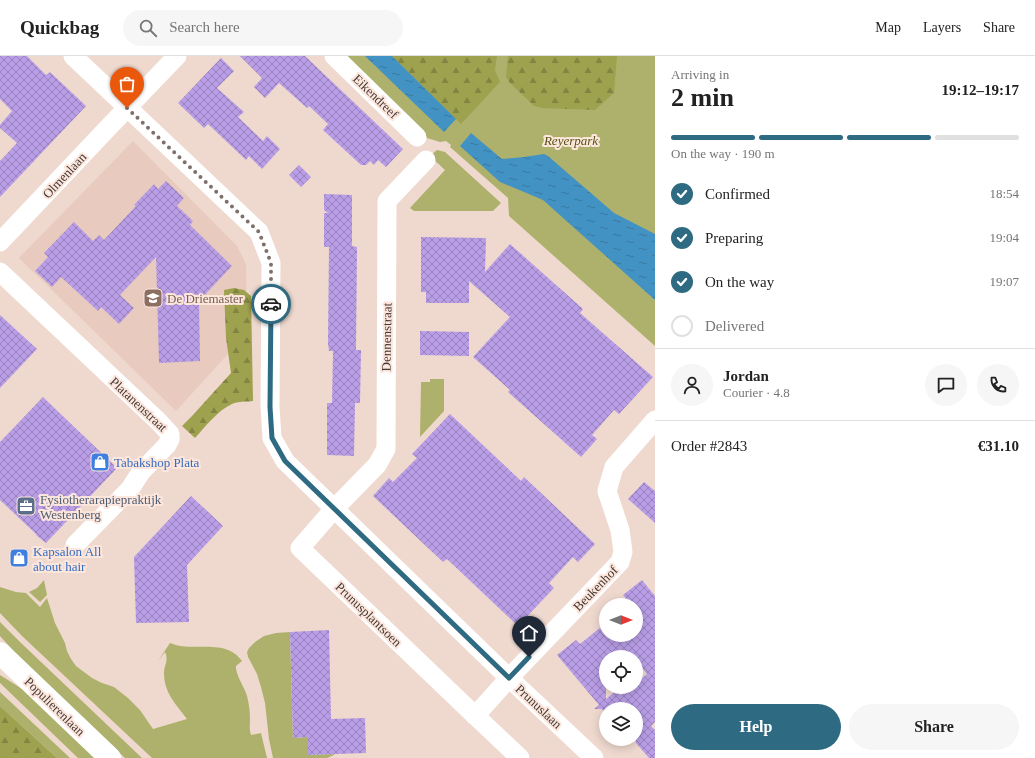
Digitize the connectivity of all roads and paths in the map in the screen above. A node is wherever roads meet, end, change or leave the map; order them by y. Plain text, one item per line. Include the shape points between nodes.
1 (73, 56) edge
2 (177, 56) edge
3 (334, 56) edge
4 (127, 108) junction
5 (417, 137) dead end
6 (426, 160) dead end
7 (0, 242) edge
8 (0, 272) edge
9 (655, 420) edge
10 (334, 509) junction
11 (76, 545) dead end
12 (0, 653) edge
13 (509, 678) junction
14 (475, 716) junction
15 (110, 758) edge
16 (520, 758) edge
17 (594, 758) edge

1 - 4 street, Prunuslaan
2 - 4 street
3 - 5 street, Eikendreef
4 - 7 street, Olmenlaan
4 - 10 street, Prunuslaan via 259,232 271,263 272,438 285,461
6 - 10 street, Dennenstraat via 387,201 386,449 377,465
8 - 11 street, Platanenstraat via 170,434 169,442 141,472 130,489
9 - 13 street, Beukenhof via 614,467 607,491 620,530 620,562
10 - 13 street, Prunuslaan
10 - 14 street, Prunusplantsoen via 300,548
12 - 15 street, Populierenlaan
13 - 14 street
13 - 17 street, Prunuslaan
14 - 16 street, Prunusplantsoen

